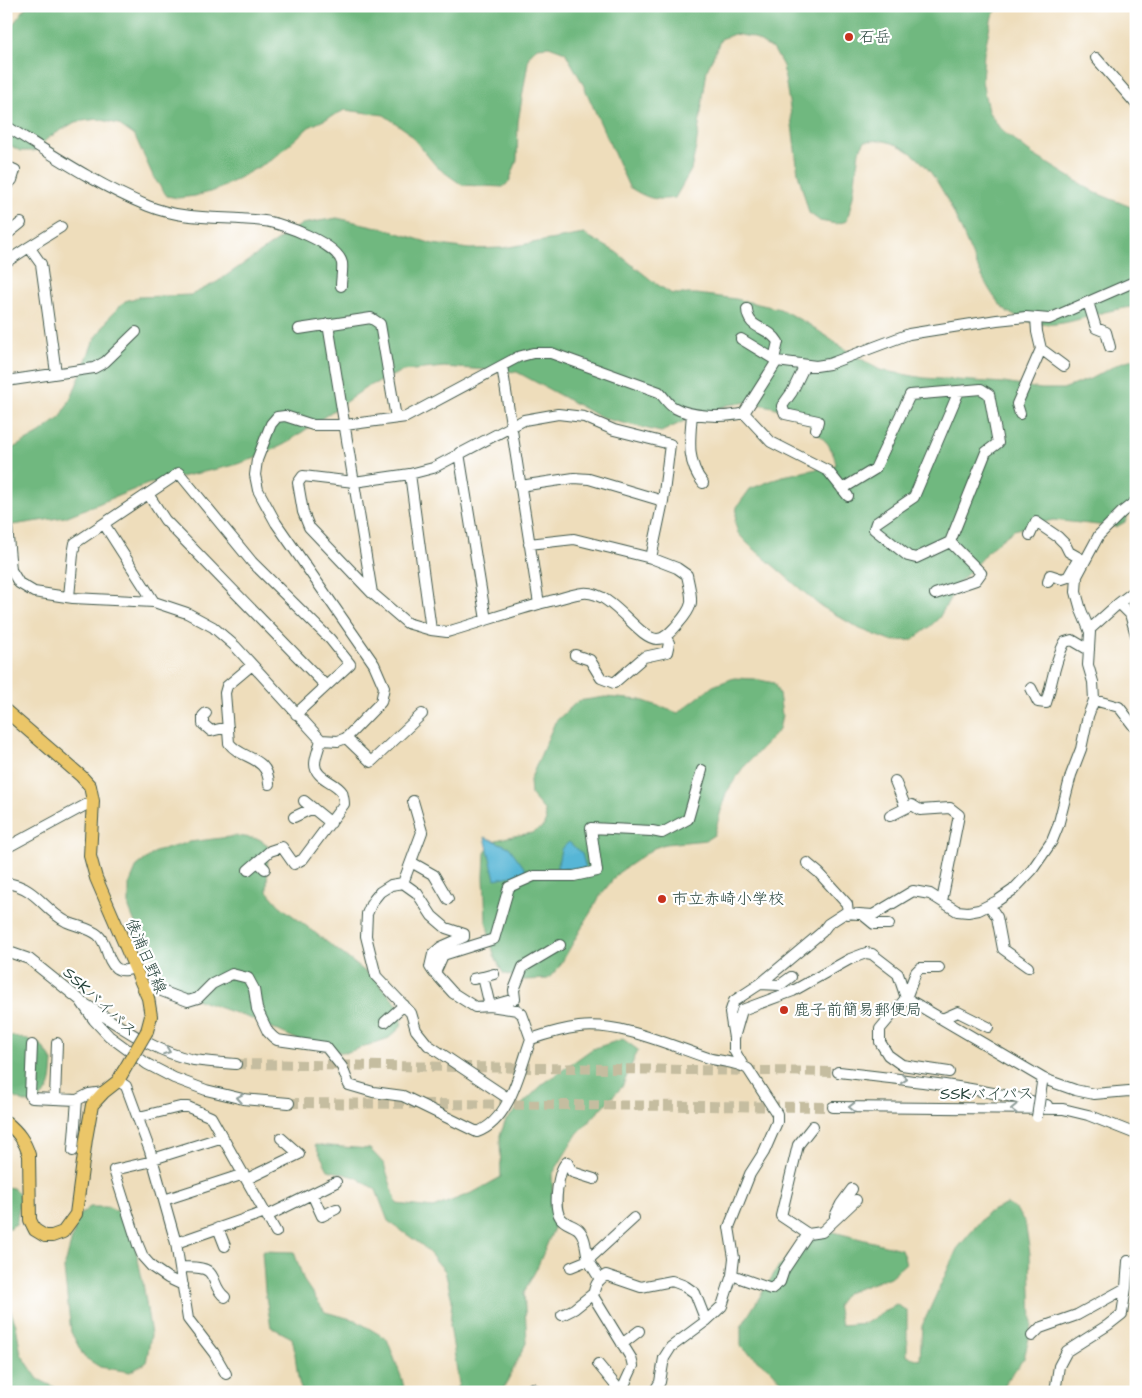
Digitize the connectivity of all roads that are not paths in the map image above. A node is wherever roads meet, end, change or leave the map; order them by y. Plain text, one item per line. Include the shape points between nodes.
1 (1096, 58) dead end
2 (1136, 104) edge
3 (6, 126) edge
4 (6, 166) edge
5 (6, 186) edge
6 (21, 223) dead end
7 (61, 227) dead end
8 (6, 235) edge
9 (29, 248) junction
10 (6, 262) edge
11 (1136, 281) edge
12 (341, 286) dead end
13 (1088, 302) junction
14 (747, 309) dead end
15 (1036, 318) junction
16 (328, 324) junction
17 (299, 329) dead end
18 (136, 332) dead end
19 (741, 339) dead end
20 (1110, 347) dead end
21 (1041, 348) junction
22 (776, 360) junction
23 (805, 365) junction
24 (502, 366) junction
25 (1064, 366) dead end
26 (56, 373) junction
27 (6, 381) edge
28 (959, 391) junction
29 (744, 413) junction
30 (692, 414) junction
31 (1020, 414) dead end
32 (396, 418) junction
33 (818, 421) dead end
34 (345, 425) junction
35 (511, 427) junction
36 (459, 454) junction
37 (410, 474) junction
38 (354, 482) junction
39 (703, 483) dead end
40 (520, 486) junction
41 (148, 494) junction
42 (663, 501) junction
43 (1136, 501) edge
44 (6, 516) edge
45 (104, 524) junction
46 (1030, 535) dead end
47 (950, 542) junction
48 (529, 544) junction
49 (651, 558) junction
50 (1082, 559) junction
51 (1048, 582) dead end
52 (1136, 590) edge
53 (372, 593) junction
54 (940, 596) dead end
55 (69, 597) junction
56 (154, 602) junction
57 (1119, 603) junction
58 (539, 604) junction
59 (486, 620) junction
60 (431, 630) junction
61 (1089, 630) junction
62 (1136, 635) edge
63 (665, 636) junction
64 (1089, 650) junction
65 (575, 654) dead end
66 (252, 665) junction
67 (326, 686) junction
68 (1031, 688) dead end
69 (1094, 700) junction
70 (6, 711) edge
71 (206, 713) dead end
72 (296, 714) junction
73 (422, 714) dead end
74 (228, 727) junction
75 (1136, 729) edge
76 (346, 738) junction
77 (321, 740) junction
78 (702, 770) dead end
79 (895, 781) dead end
80 (269, 784) dead end
81 (94, 801) junction
82 (304, 801) dead end
83 (413, 801) dead end
84 (313, 808) junction
85 (906, 808) junction
86 (890, 816) dead end
87 (294, 817) dead end
88 (331, 823) junction
89 (6, 848) edge
90 (411, 862) junction
91 (807, 863) dead end
92 (248, 870) dead end
93 (6, 883) edge
94 (403, 883) junction
95 (448, 899) dead end
96 (942, 901) junction
97 (989, 905) junction
98 (848, 914) junction
99 (863, 915) junction
100 (890, 924) dead end
101 (560, 945) dead end
102 (6, 951) edge
103 (1028, 966) dead end
104 (134, 968) junction
105 (939, 968) dead end
106 (435, 973) junction
107 (494, 974) dead end
108 (792, 977) dead end
109 (760, 984) junction
110 (143, 987) junction
111 (906, 998) junction
112 (80, 1000) junction
113 (404, 1005) junction
114 (490, 1006) junction
115 (942, 1020) junction
116 (385, 1022) dead end
117 (988, 1027) dead end
118 (734, 1038) junction
119 (531, 1039) junction
120 (57, 1043) dead end
121 (32, 1045) dead end
122 (236, 1064) tunnel mouth
123 (742, 1064) junction
124 (838, 1072) tunnel mouth
125 (949, 1072) dead end
126 (121, 1077) junction
127 (1043, 1081) junction
128 (104, 1092) junction
129 (1136, 1092) edge
130 (56, 1099) junction
131 (77, 1100) junction
132 (509, 1100) junction
133 (289, 1103) tunnel mouth
134 (833, 1107) tunnel mouth
135 (1063, 1109) junction
136 (139, 1117) junction
137 (1037, 1117) dead end
138 (6, 1122) edge
139 (813, 1126) dead end
140 (1136, 1134) edge
141 (223, 1137) junction
142 (281, 1138) dead end
143 (73, 1151) dead end
144 (153, 1160) junction
145 (246, 1176) junction
146 (594, 1179) dead end
147 (336, 1182) dead end
148 (852, 1189) dead end
149 (312, 1194) junction
150 (164, 1200) junction
151 (856, 1200) dead end
152 (336, 1209) dead end
153 (266, 1214) junction
154 (634, 1218) dead end
155 (833, 1220) junction
156 (218, 1228) junction
157 (276, 1232) dead end
158 (808, 1234) junction
159 (176, 1243) junction
160 (225, 1246) dead end
161 (588, 1260) junction
162 (1136, 1262) edge
163 (180, 1267) junction
164 (571, 1267) dead end
165 (732, 1275) junction
166 (600, 1279) junction
167 (183, 1285) junction
168 (1126, 1288) junction
169 (594, 1293) junction
170 (225, 1297) dead end
171 (562, 1315) dead end
172 (706, 1321) junction
173 (640, 1331) dead end
174 (1032, 1336) dead end
175 (622, 1344) junction
176 (598, 1364) dead end
177 (226, 1374) dead end
178 (530, 1392) edge
179 (538, 1392) edge
180 (621, 1392) edge
181 (654, 1392) edge
182 (1056, 1392) edge

1 - 2 street
3 - 12 street via 83,175 148,206 173,215 266,221 328,246 342,263
4 - 5 street via 14,170 12,180
6 - 8 street
7 - 9 street
9 - 10 street
9 - 26 street via 40,264
11 - 13 street
13 - 15 street via 1049,319
13 - 20 street via 1096,328 1106,332
14 - 22 street via 748,320 774,335 778,342
15 - 21 street
15 - 23 street via 997,320 908,334 828,364
16 - 17 street
16 - 32 street via 371,318 380,324
16 - 34 street
18 - 26 street via 105,362 94,368
19 - 22 street
21 - 25 street
21 - 31 street via 1017,404
22 - 23 street
22 - 29 street
23 - 33 street via 782,406 785,414
24 - 30 street via 518,357 551,353 660,392 671,406
24 - 32 street via 406,416
24 - 35 street
26 - 27 street
28 - 29 street via 910,395 875,469 845,492 828,471 771,442
28 - 47 street via 981,389 989,394 998,443 986,452
28 - 47 street via 914,497 876,523 874,529 908,556 916,558
29 - 30 street via 732,416
30 - 39 street via 689,448 696,474
32 - 34 street
34 - 38 street
34 - 76 street via 313,425 285,416 277,417 256,460 255,475 258,490 276,523 380,676 384,687 381,702
35 - 36 street
35 - 40 street
35 - 42 street via 524,420 558,414 584,417 614,430 670,444
36 - 37 street via 433,468
36 - 59 street
37 - 38 street
37 - 60 street
38 - 53 street
38 - 53 street via 303,476 298,483 309,527
40 - 42 street via 588,479
40 - 48 street
41 - 45 street
41 - 67 street via 165,520
41 - 67 street via 179,473 252,562 330,639 350,664
42 - 49 street
43 - 50 street via 1099,535
44 - 55 street via 11,570 19,582 34,592
45 - 55 street via 75,543
45 - 56 street
46 - 50 street via 1036,522 1058,536 1069,552
47 - 54 street via 981,573 976,580
48 - 49 street via 574,539
48 - 58 street
49 - 63 street via 687,575 692,600 689,612
50 - 51 street via 1068,578 1050,575
50 - 61 street via 1076,592
52 - 57 street
53 - 60 street via 407,623
55 - 56 street
56 - 66 street via 213,627
57 - 61 street
57 - 62 street via 1130,614
58 - 59 street
58 - 63 street via 585,593 601,597 648,636 657,639
59 - 60 street via 447,632
61 - 64 street
63 - 65 street via 669,643 667,652 644,657 614,683 601,678 590,660
64 - 68 street via 1072,640 1065,642 1046,703 1038,702
64 - 69 street
66 - 72 street
66 - 74 street via 227,686 225,693 231,707
67 - 72 street
69 - 75 street via 1118,707
69 - 97 street via 1052,841 1019,884
70 - 81 main road, 俵浦日野線 via 81,776 90,786
71 - 74 street via 203,724 211,731
72 - 77 street
73 - 76 street via 371,762
74 - 80 street via 229,743 233,749 254,758 265,770
76 - 77 street
77 - 88 street via 315,763 318,774 342,793 344,804
78 - 106 street via 688,819 662,833 591,828 597,871 574,876 534,876 509,887 494,939 443,955
79 - 85 street
81 - 89 street
81 - 104 main road, 俵浦日野線 via 90,856
82 - 84 street
83 - 90 street via 422,832
84 - 87 street
84 - 88 street
85 - 86 street
85 - 96 street via 912,805 920,810 950,808 959,815
88 - 92 street via 303,859 294,864 282,847 270,851 261,866
90 - 94 street
90 - 95 street via 434,875
91 - 98 street via 847,904
93 - 104 street via 33,893 65,921 96,934 117,969
94 - 106 street via 417,893 432,916 446,928 464,934 464,938 441,947 433,954 430,967
94 - 113 street via 391,885 372,902 366,936 376,976
96 - 97 street via 957,911 968,912
96 - 99 street via 930,894 913,891 873,915
97 - 103 street via 997,917 1003,949
98 - 99 street
98 - 109 street via 828,924
99 - 100 street via 874,924
101 - 114 street via 522,967 514,990 515,999
102 - 112 street, SSKバイパス via 29,959
104 - 110 main road, 俵浦日野線
105 - 111 street via 920,968
106 - 114 street via 453,993 475,1007
107 - 114 street via 478,978
108 - 109 street via 780,985
109 - 118 street via 734,1001 730,1013
110 - 126 main road, 俵浦日野線, bridge via 151,1016 147,1031
110 - 132 street via 188,1001 198,998 221,978 232,974 248,978 254,988 263,1023 278,1040 326,1047 342,1067 349,1085 403,1096 477,1132 487,1129 498,1119
111 - 115 street
111 - 118 street via 898,974 866,953 793,991 742,1010
111 - 125 street via 880,1029 880,1042 888,1055 902,1065
112 -> 122 street via 164,1051 193,1060
133 -> 112 street, SSKバイパス via 243,1099 174,1078 147,1064 109,1036
113 - 116 street
113 - 132 street via 411,1013 416,1030 428,1045
114 - 119 street via 518,1010
115 - 117 street via 958,1012
115 - 127 street
118 - 123 street via 734,1050
119 - 123 street via 579,1027 602,1027 633,1033 714,1060
119 - 132 street
120 - 130 street
121 - 130 street via 30,1094 32,1098
123 - 165 street via 777,1114 777,1122 750,1174 729,1226 734,1258
124 -> 135 street via 960,1086
126 - 128 main road, 俵浦日野線
126 - 136 street
127 - 129 street via 1094,1094
127 - 137 street, bridge
128 - 131 street
128 - 138 main road, 俵浦日野線 via 92,1106 76,1214 63,1232 52,1236 35,1230 30,1220 29,1155 20,1134
130 - 131 street
131 - 143 street
135 -> 134 street, SSKバイパス
135 - 140 street, SSKバイパス
136 - 141 street via 188,1107 211,1117
136 - 144 street
139 - 158 street via 798,1145 781,1216
141 - 144 street
141 - 145 street
142 - 145 street via 299,1154
144 - 150 street
144 - 167 street via 114,1170 143,1257 152,1267
145 - 150 street
145 - 153 street
146 - 161 street via 572,1172 567,1162 559,1178 557,1203 562,1220 583,1236
147 - 149 street
148 - 155 street
149 - 152 street via 322,1216
149 - 153 street
150 - 159 street
151 - 155 street
153 - 156 street
153 - 157 street
154 - 161 street
155 - 158 street via 822,1232
156 - 159 street
156 - 160 street
158 - 165 street via 784,1270 780,1282 771,1289
159 - 163 street
161 - 164 street
161 - 166 street
162 - 168 street via 1128,1261
163 - 167 street
163 - 170 street via 208,1272 216,1289
165 - 172 street via 722,1306
166 - 169 street
166 - 172 street via 606,1275 641,1287 672,1281 685,1286 695,1293
167 - 177 street via 188,1319
168 - 174 street via 1077,1315 1040,1328
168 - 182 street via 1122,1314 1067,1351 1059,1366
169 - 171 street
169 - 175 street via 598,1306
172 - 181 street via 671,1348 664,1358 660,1382
173 - 175 street
175 - 180 street via 633,1366
176 - 180 street
178 - 179 street via 532,1388

